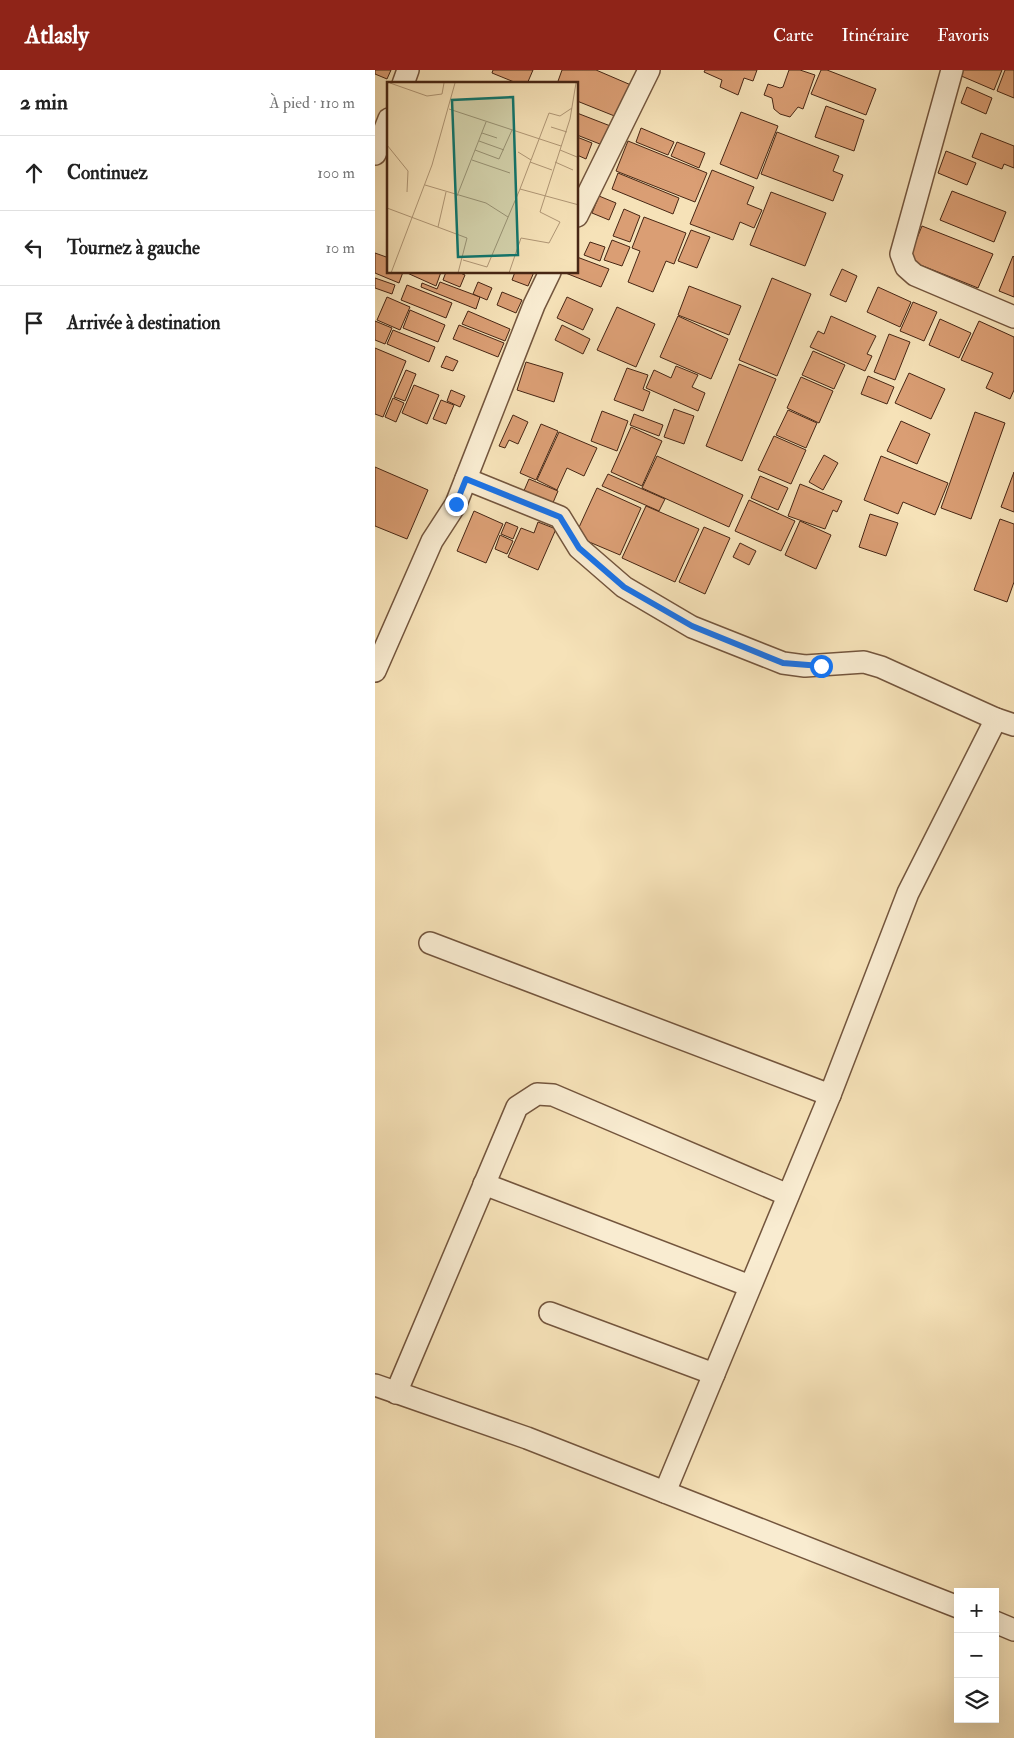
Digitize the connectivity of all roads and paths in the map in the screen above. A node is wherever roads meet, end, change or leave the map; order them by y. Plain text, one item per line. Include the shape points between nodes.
1 (408, 70) edge
2 (649, 70) edge
3 (952, 70) edge
4 (404, 82) edge
5 (387, 124) edge
6 (375, 154) edge
7 (579, 212) edge
8 (549, 274) edge
9 (1014, 316) edge
10 (466, 479) junction
11 (375, 671) edge
12 (1005, 722) edge
13 (430, 943) dead end
14 (830, 1095) junction
15 (484, 1184) junction
16 (788, 1195) junction
17 (750, 1286) junction
18 (550, 1313) dead end
19 (714, 1374) junction
20 (375, 1385) edge
21 (396, 1393) junction
22 (665, 1492) junction
23 (954, 1605) edge
24 (999, 1624) edge
25 (1014, 1630) edge

1 - 4 street
2 - 7 street
3 - 9 street via 901,254 906,267 915,275
5 - 6 street
8 - 10 street
10 - 11 street via 456,504 432,541
10 - 12 street via 560,517 579,548 624,587 692,626 783,663 805,666 864,662 881,667
12 - 14 street via 908,893
13 - 14 street
14 - 16 street
15 - 16 street via 517,1107 537,1094 553,1095
15 - 17 street
15 - 21 street
16 - 17 street
17 - 19 street
18 - 19 street
19 - 22 street
20 - 21 street
21 - 22 street via 527,1438
22 - 23 street
24 - 25 street

